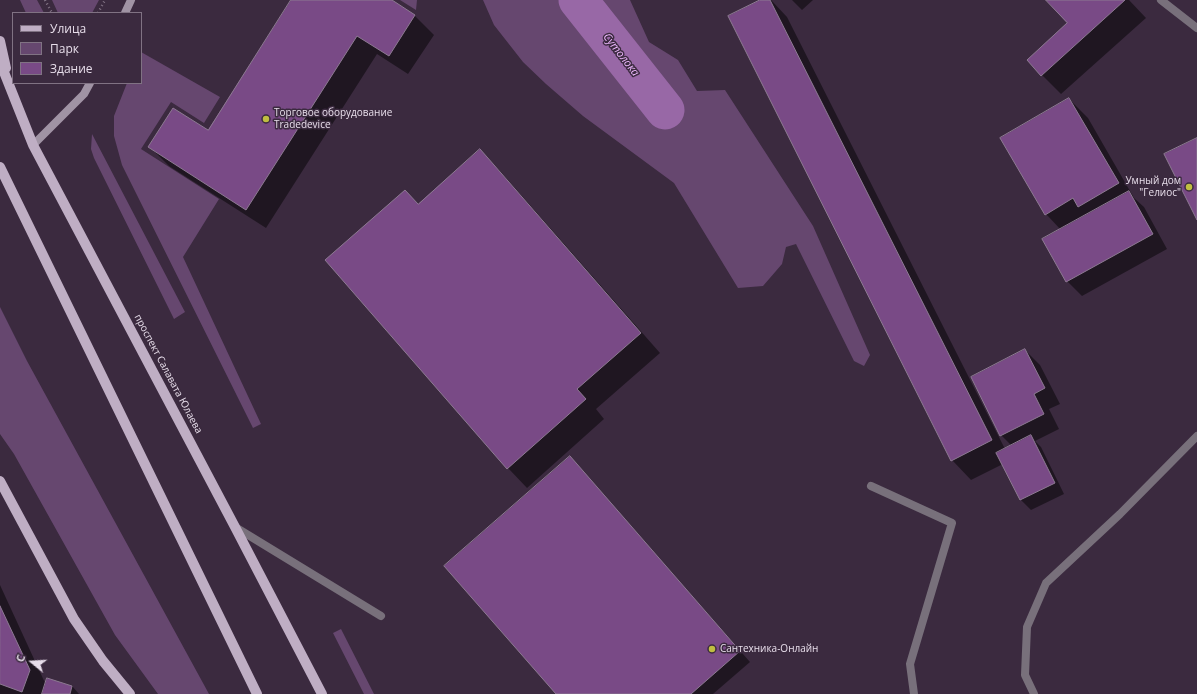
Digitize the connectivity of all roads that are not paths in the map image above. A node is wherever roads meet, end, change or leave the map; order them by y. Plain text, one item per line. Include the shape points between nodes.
1 (131, 0) edge
2 (1161, 0) edge
3 (125, 12) edge
4 (1197, 28) edge
5 (0, 41) edge
6 (0, 62) edge
7 (9, 81) junction
8 (89, 84) edge
9 (32, 145) junction
10 (0, 167) edge
11 (1197, 436) edge
12 (0, 481) edge
13 (871, 486) dead end
14 (235, 527) junction
15 (381, 616) dead end
16 (130, 694) edge
17 (256, 694) edge
18 (322, 694) edge
19 (914, 694) edge
20 (1034, 694) edge

1 - 3 main road
2 - 4 lane
5 - 7 main road
6 - 7 main road, проспект Салавата Юлаева
7 - 9 main road, проспект Салавата Юлаева
8 - 9 main road via 84,94
9 - 14 main road, проспект Салавата Юлаева
10 - 17 main road
11 - 20 lane via 1120,514 1046,583 1027,627 1025,675
12 - 16 main road via 74,619
13 - 19 lane via 952,523 910,664
14 - 15 lane
14 - 18 main road, проспект Салавата Юлаева

